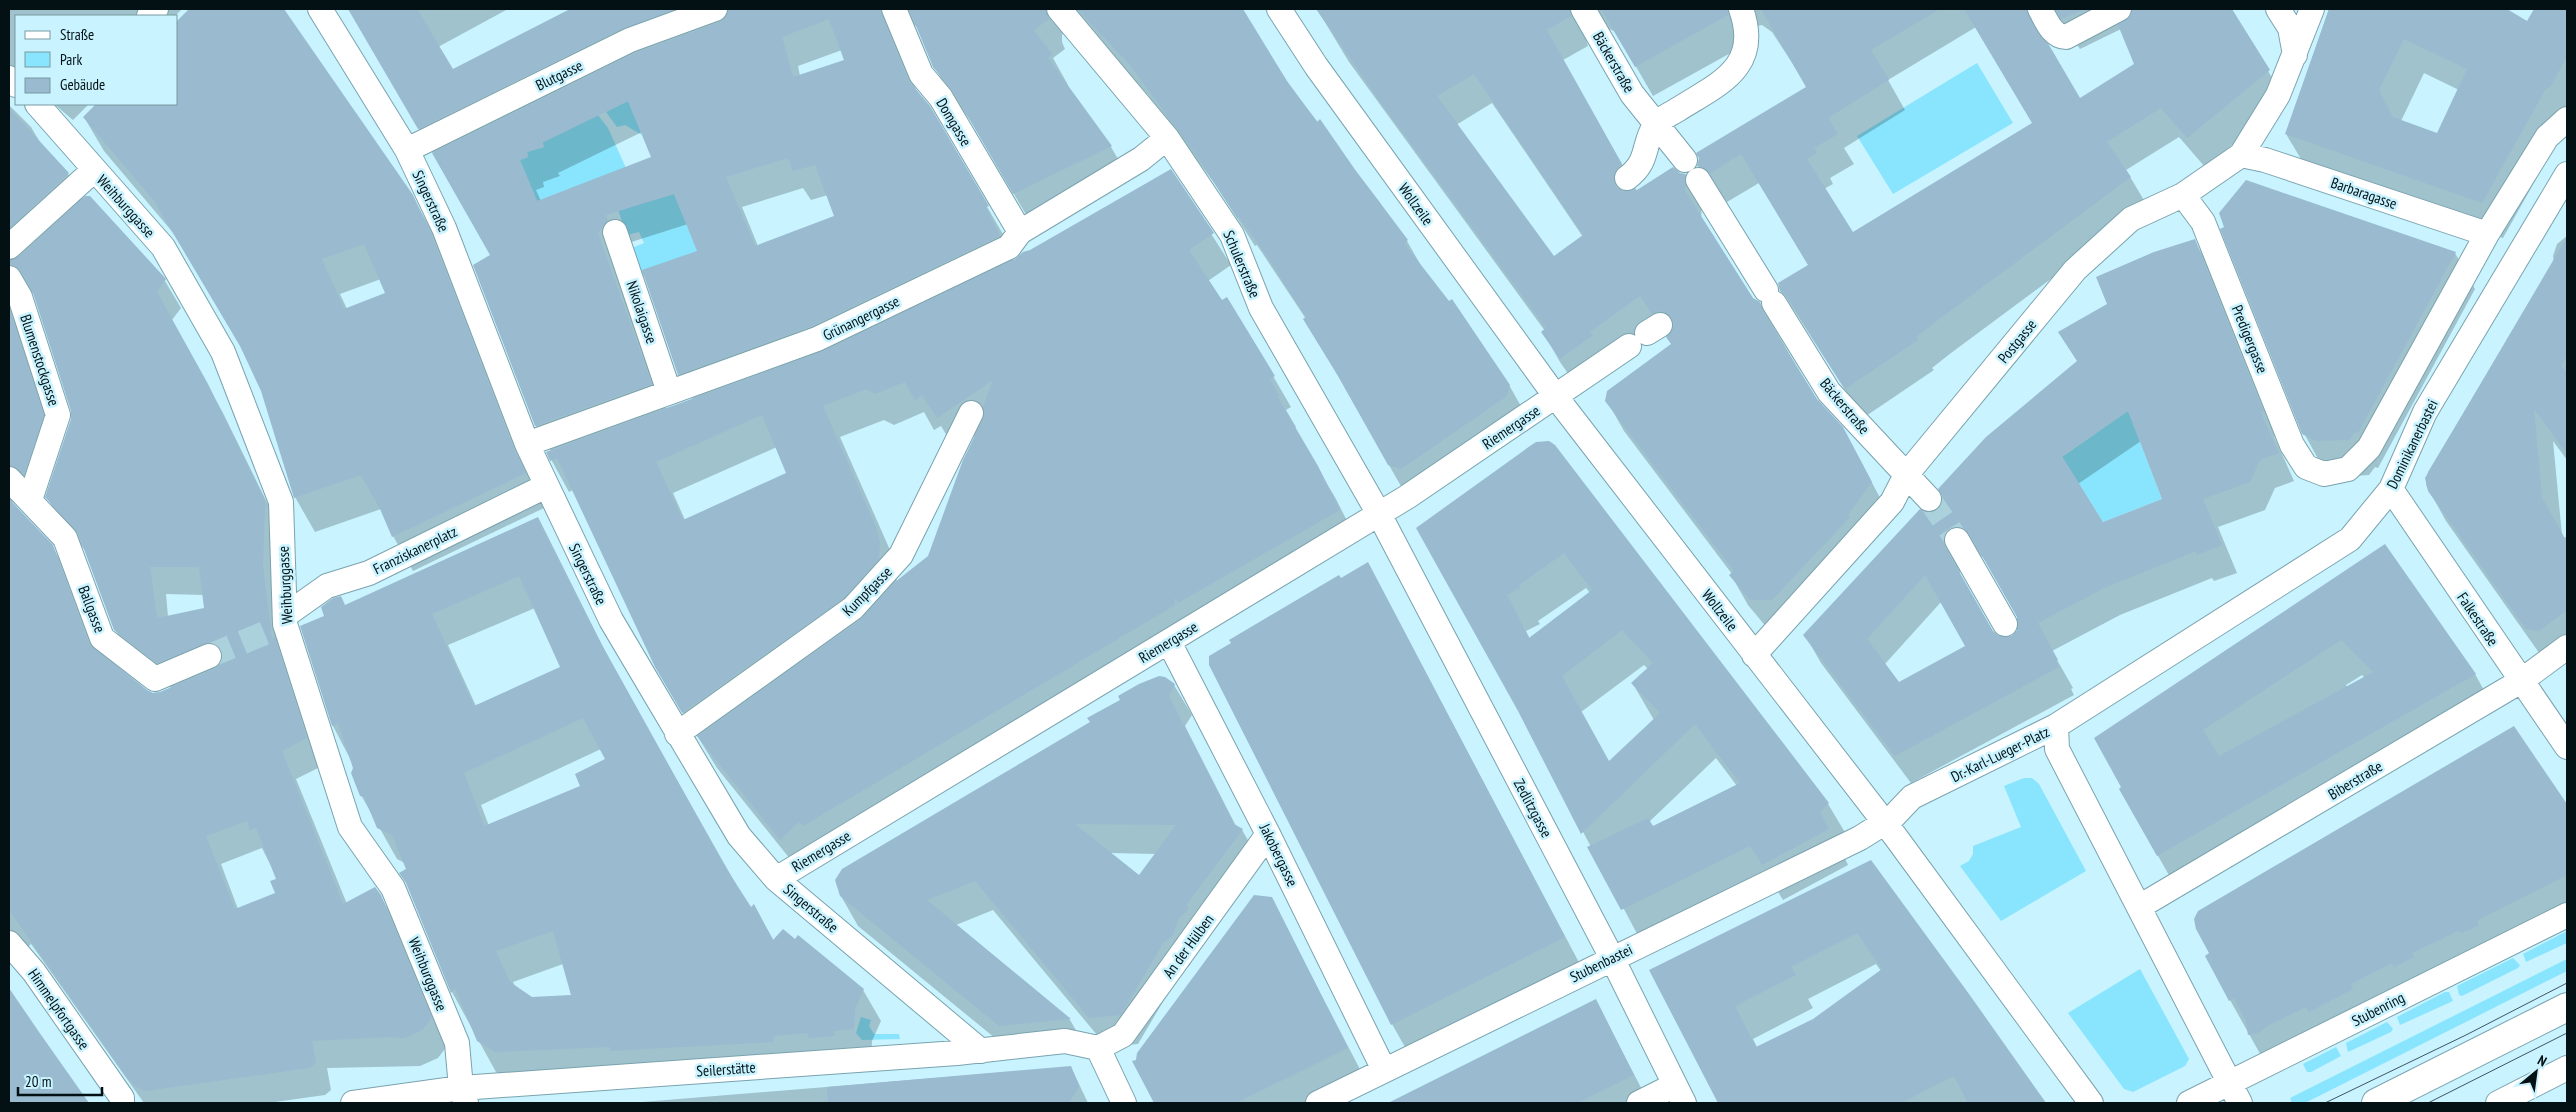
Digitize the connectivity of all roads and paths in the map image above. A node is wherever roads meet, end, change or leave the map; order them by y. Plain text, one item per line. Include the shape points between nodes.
1 (320, 9) edge
2 (715, 9) edge
3 (894, 9) edge
4 (1059, 9) edge
5 (1279, 9) edge
6 (1584, 9) edge
7 (1741, 9) edge
8 (2040, 9) edge
9 (2119, 9) edge
10 (2278, 9) edge
11 (2312, 9) edge
12 (2295, 55) junction
13 (49, 108) edge
14 (2567, 119) edge
15 (1656, 124) junction
16 (1167, 138) junction
17 (407, 150) junction
18 (2241, 155) junction
19 (1685, 160) dead end
20 (94, 170) junction
21 (2567, 174) edge
22 (1627, 178) dead end
23 (1698, 180) dead end
24 (2182, 195) junction
25 (615, 232) dead end
26 (1020, 232) junction
27 (2487, 234) junction
28 (9, 247) edge
29 (9, 278) edge
30 (1645, 334) dead end
31 (669, 392) junction
32 (1556, 397) junction
33 (971, 413) dead end
34 (527, 444) junction
35 (1906, 475) junction
36 (9, 479) edge
37 (546, 486) junction
38 (2391, 490) junction
39 (1928, 499) tunnel mouth
40 (30, 500) junction
41 (1379, 514) junction
42 (1957, 540) tunnel mouth
43 (281, 623) junction
44 (2005, 624) dead end
45 (1169, 642) junction
46 (2567, 647) edge
47 (1754, 655) junction
48 (209, 656) tunnel mouth
49 (2521, 682) junction
50 (2056, 726) junction
51 (677, 734) junction
52 (2567, 746) edge
53 (1884, 823) junction
54 (1268, 834) junction
55 (776, 879) junction
56 (2139, 907) junction
57 (2567, 915) edge
58 (9, 943) edge
59 (1612, 958) junction
60 (2567, 1007) edge
61 (1098, 1048) junction
62 (981, 1051) junction
63 (2567, 1068) edge
64 (1384, 1070) junction
65 (2229, 1082) junction
66 (1679, 1094) edge
67 (463, 1096) edge
68 (122, 1103) edge
69 (353, 1103) edge
70 (1124, 1103) edge
71 (1318, 1103) edge
72 (1639, 1103) edge
73 (2091, 1103) edge
74 (2189, 1103) edge
75 (2240, 1103) edge
76 (2376, 1103) edge
77 (2498, 1103) edge

1 - 17 street, Singerstraße
2 - 17 street, Blutgasse via 630,40
3 - 26 street, Domgasse via 921,74 941,98
4 - 16 street, Schulerstraße
5 - 32 street, Wollzeile via 1316,66
6 - 15 street, Bäckerstraße via 1632,94
7 - 15 street via 1746,45 1742,60 1732,75
8 - 9 street via 2053,32 2066,37
10 - 12 street via 2290,28
11 - 12 street, Postgasse
12 - 18 street, Postgasse via 2278,95
13 - 20 street, Weihburggasse
14 - 27 street via 2547,137
15 - 19 street, Bäckerstraße
15 - 22 street via 1639,169
16 - 26 street, Grünangergasse via 1141,159
16 - 41 street, Schulerstraße via 1232,235 1261,308
17 - 34 street, Singerstraße via 444,228
18 - 24 street, Postgasse
18 - 27 street, Barbaragasse via 2265,160
20 - 28 street
20 - 43 street, Weihburggasse via 163,247 223,352 281,502
21 - 38 street, Dominikanerbastei via 2425,412
23 - 35 street, Bäckerstraße via 1829,392
24 - 27 street, Predigergasse via 2203,222 2292,446 2306,467 2324,474 2348,469 2369,448
24 - 35 street, Postgasse via 2131,219 2075,270
25 - 31 street, Nikolaigasse
26 - 31 street, Grünangergasse via 1009,247 817,339
29 - 40 street, Blumenstockgasse via 20,297 58,414
30 - 32 street
31 - 34 street, Grünangergasse
32 - 41 street, Riemergasse
32 - 47 street, Wollzeile
33 - 51 street, Kumpfgasse via 901,555 853,608
34 - 37 street, Singerstraße
35 - 39 street, Bäckerstraße
35 - 47 street, Postgasse via 1892,502
36 - 40 street, Ballgasse
37 - 43 street, Franziskanerplatz via 369,573 328,586
37 - 51 street, Singerstraße via 611,620
38 - 49 street, Falkestraße
38 - 50 street, Dominikanerbastei via 2350,539
40 - 48 street, Ballgasse via 66,538 102,638 155,680
41 - 45 street, Riemergasse
41 - 59 street, Zedlitzgasse
42 - 44 street
43 - 67 street, Weihburggasse via 350,827 393,888 457,1043
45 - 54 street, Jakobergasse
45 - 55 street, Riemergasse
46 - 49 street, Biberstraße
47 - 53 street, Wollzeile
49 - 52 street, Falkestraße
49 - 56 street, Biberstraße
50 - 53 street, Dr.-Karl-Lueger-Platz via 1912,796
50 - 56 street, Dr.-Karl-Lueger-Platz via 2057,750
51 - 55 street, Singerstraße via 739,836
53 - 59 street, Stubenbastei via 1860,838
53 - 73 street
54 - 61 street, An der Hülben via 1123,1036
54 - 64 street, Jakobergasse
55 - 62 street, Singerstraße
56 - 65 street, Dr.-Karl-Lueger-Platz
57 - 65 street, Stubenring
58 - 68 street, Himmelpfortgasse via 34,972 122,1098
59 - 64 street, Stubenbastei
59 - 66 street, Zedlitzgasse
60 - 76 main road
61 - 62 street, Seilerstätte via 1065,1041
61 - 70 street
62 - 67 street, Seilerstätte
63 - 77 street
64 - 71 street, Stubenbastei
65 - 74 street, Stubenring
65 - 75 street, Dr.-Karl-Lueger-Platz
66 - 72 street
67 - 69 street, Seilerstätte

